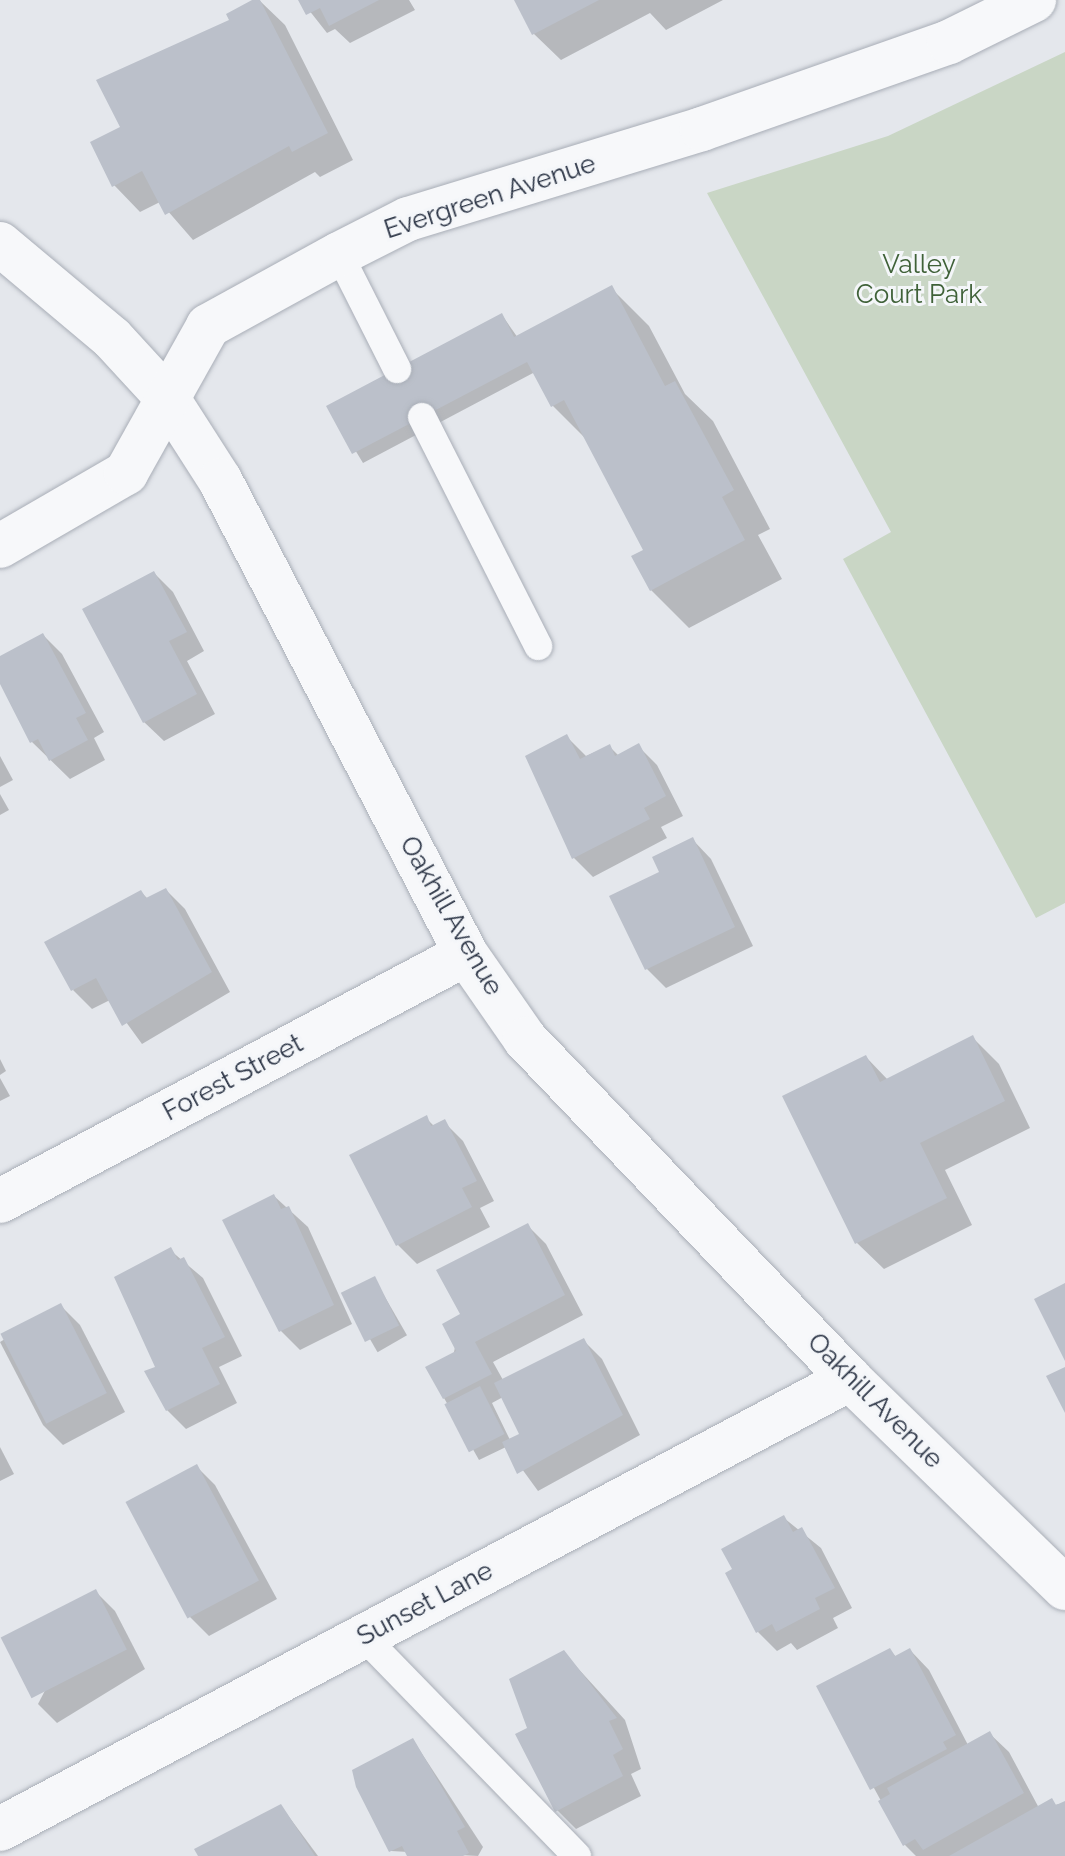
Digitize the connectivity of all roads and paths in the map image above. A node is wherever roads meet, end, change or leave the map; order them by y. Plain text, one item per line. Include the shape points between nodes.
1 (1034, 0) edge
2 (0, 244) edge
3 (339, 254) junction
4 (397, 369) dead end
5 (168, 399) junction
6 (422, 417) dead end
7 (0, 546) edge
8 (538, 646) dead end
9 (466, 954) junction
10 (0, 1201) edge
11 (850, 1379) junction
12 (1065, 1588) edge
13 (363, 1636) junction
14 (0, 1829) edge
15 (577, 1856) edge

1 - 3 street, Evergreen Avenue via 949,42 702,129 408,219
2 - 5 street, Oakhill Avenue via 112,338
3 - 4 lane
3 - 5 street, Evergreen Avenue via 208,326
5 - 7 street, Evergreen Avenue via 126,473
5 - 9 street, Oakhill Avenue via 220,480
6 - 8 lane
9 - 10 street, Forest Street
9 - 11 street, Oakhill Avenue via 525,1039
11 - 12 street, Oakhill Avenue
11 - 13 street, Sunset Lane
13 - 14 street, Sunset Lane
13 - 15 lane

